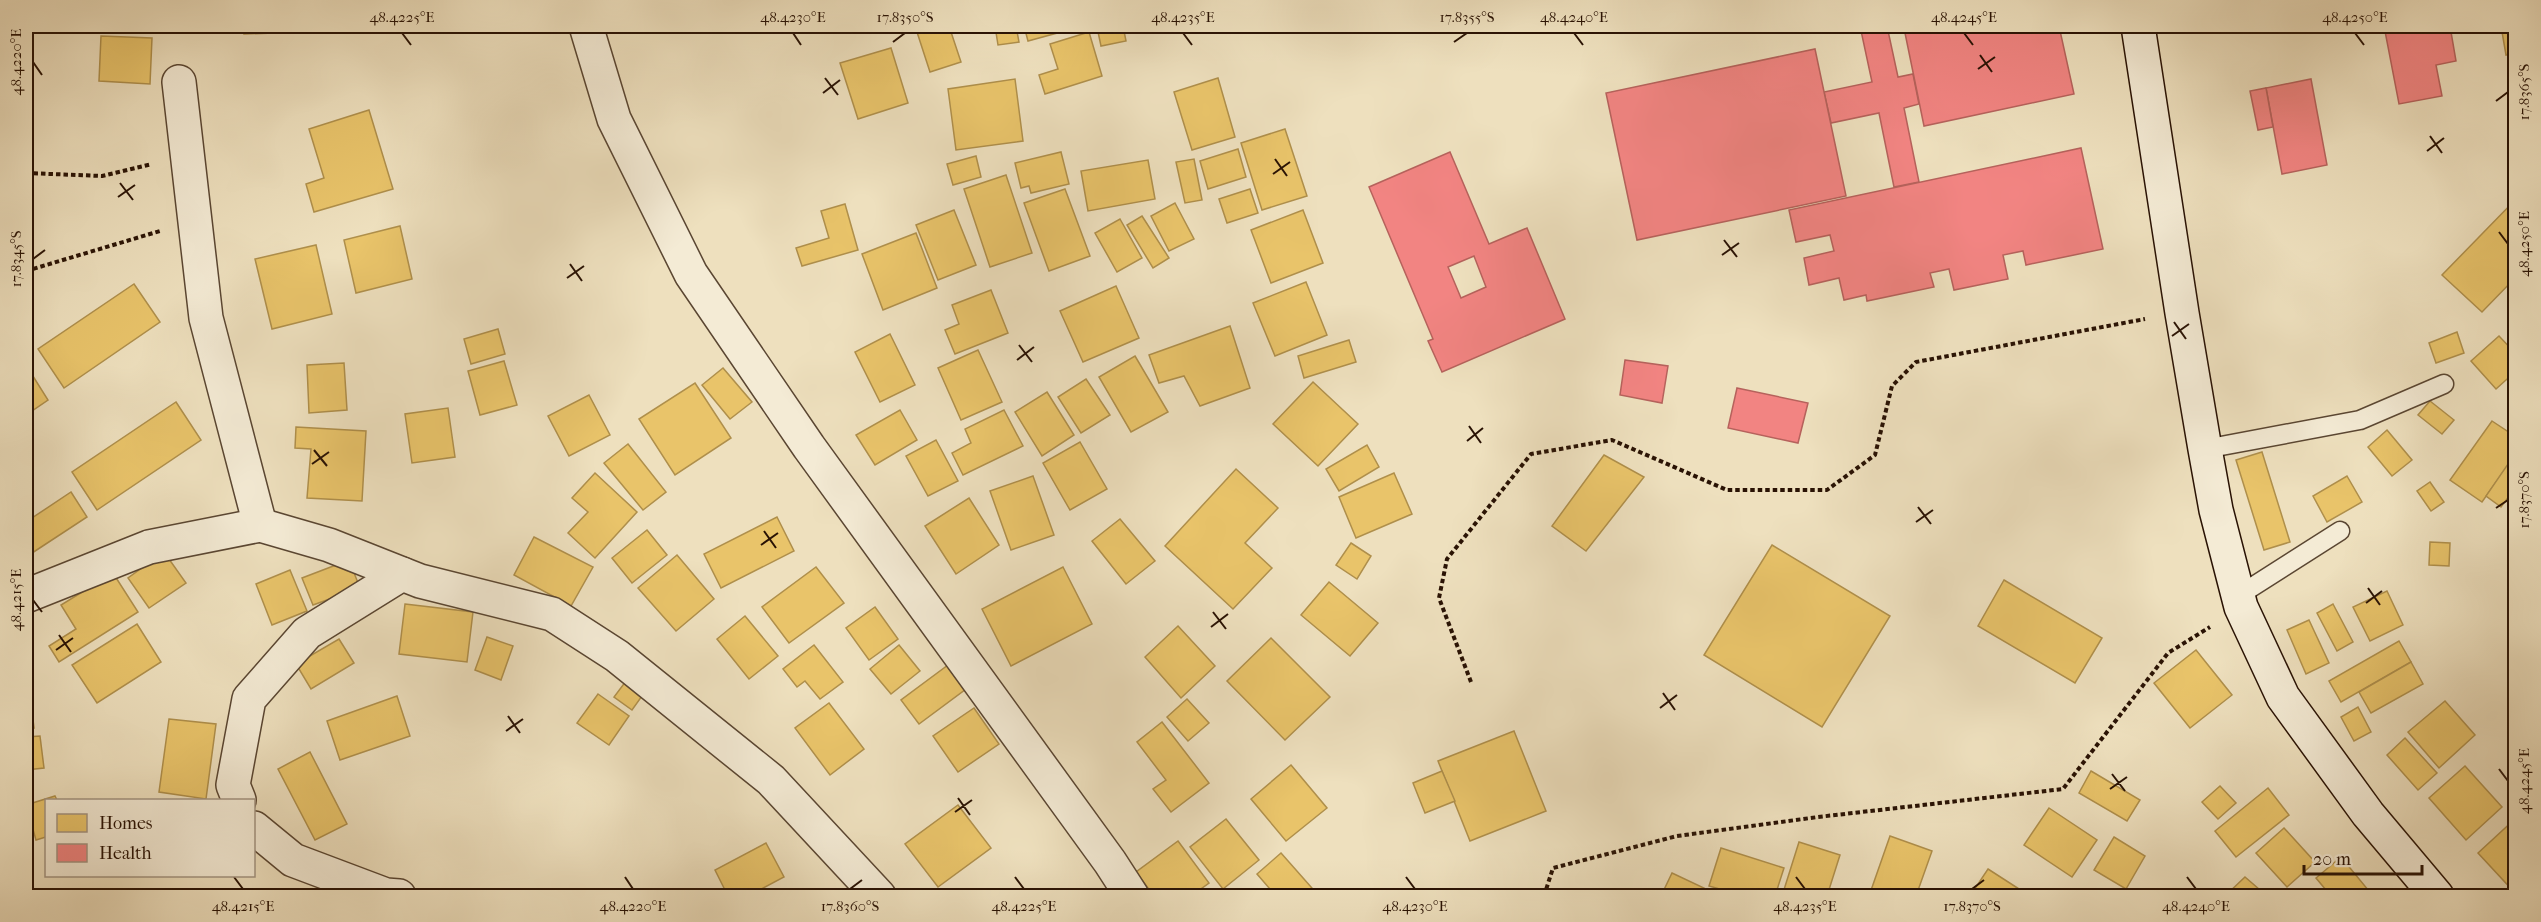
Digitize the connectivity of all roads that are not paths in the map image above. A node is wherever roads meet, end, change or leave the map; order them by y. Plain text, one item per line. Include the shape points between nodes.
1 (586, 26) edge
2 (2138, 26) edge
3 (180, 82) dead end
4 (2444, 384) dead end
5 (2205, 449) junction
6 (260, 525) junction
7 (2340, 531) dead end
8 (402, 574) junction
9 (26, 597) edge
10 (2239, 602) junction
11 (238, 799) edge
12 (255, 829) edge
13 (399, 897) edge
14 (879, 897) edge
15 (1132, 897) edge
16 (2437, 897) edge

1 - 15 street via 614,119 691,274 809,447
2 - 5 street
3 - 6 street via 206,318
4 - 5 lane via 2360,420
5 - 10 street
6 - 8 street via 329,545
6 - 9 street via 149,547
7 - 10 lane
8 - 11 street via 307,633 249,699 233,785
8 - 14 street via 552,614 617,656 771,780
10 - 16 street via 2283,697 2368,814
12 - 13 street via 293,860

